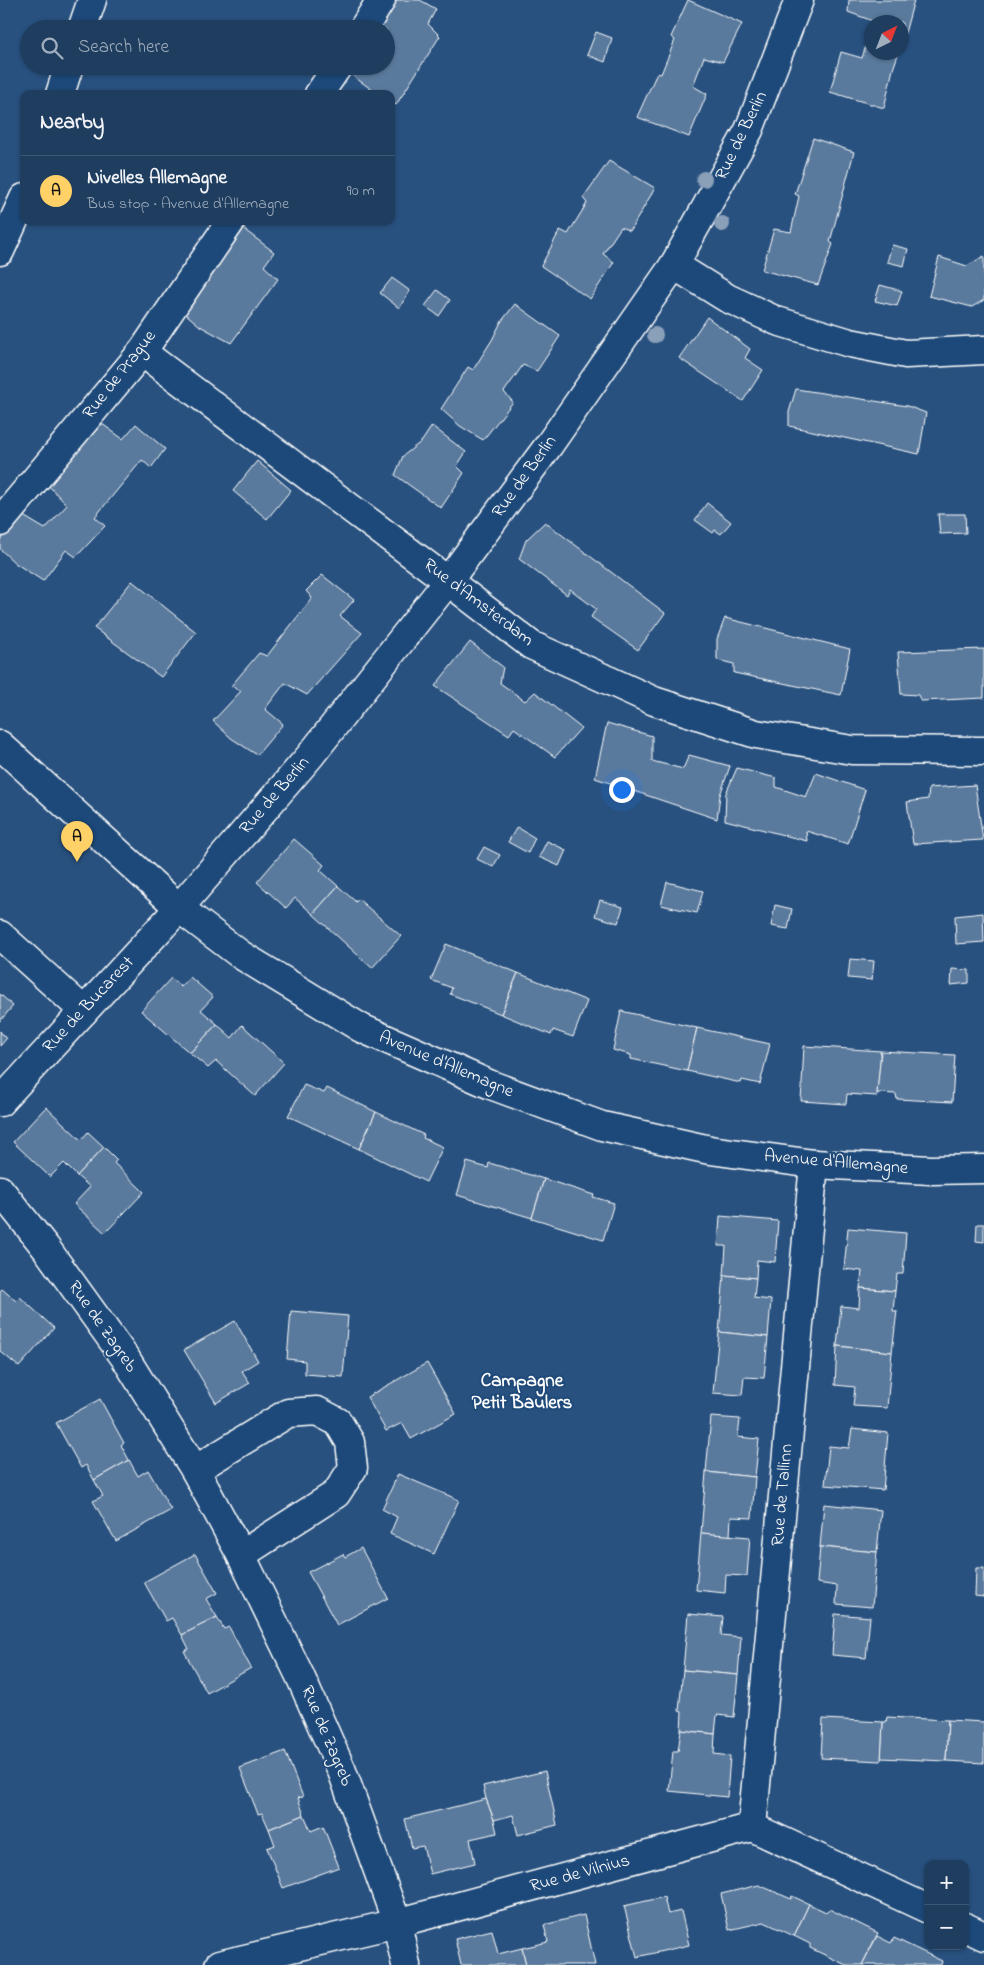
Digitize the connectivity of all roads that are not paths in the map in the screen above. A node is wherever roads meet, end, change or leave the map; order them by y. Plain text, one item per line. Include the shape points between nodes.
1 (92, 0) edge
2 (381, 0) edge
3 (799, 0) edge
4 (85, 20) edge
5 (369, 20) edge
6 (66, 75) edge
7 (332, 75) edge
8 (61, 90) edge
9 (322, 90) edge
10 (20, 207) edge
11 (228, 225) edge
12 (0, 251) edge
13 (674, 265) junction
14 (984, 350) edge
15 (142, 352) junction
16 (0, 522) edge
17 (448, 580) junction
18 (0, 745) edge
19 (984, 751) edge
20 (178, 908) junction
21 (0, 935) edge
22 (84, 1011) junction
23 (0, 1102) edge
24 (814, 1164) junction
25 (984, 1169) edge
26 (0, 1190) edge
27 (196, 1470) junction
28 (241, 1555) junction
29 (752, 1826) junction
30 (924, 1907) edge
31 (397, 1924) junction
32 (969, 1929) edge
33 (984, 1936) edge
34 (219, 1965) edge
35 (406, 1965) edge

1 - 4 street
2 - 5 street
3 - 13 street, Rue de Berlin via 749,130
6 - 8 street
7 - 9 street
10 - 12 street
11 - 15 street, Rue de Prague
13 - 14 street via 727,298 777,321 850,343 906,354
13 - 17 street, Rue de Berlin via 548,445
15 - 16 street, Rue de Prague
15 - 17 street, Rue d'Amsterdam
17 - 19 street, Rue d'Amsterdam via 531,644 654,701 756,734 852,750
17 - 20 street, Rue de Berlin via 310,756
18 - 20 street, Avenue d'Allemagne
20 - 22 street, Rue de Bucarest
20 - 24 street, Avenue d'Allemagne via 241,955 361,1028 491,1086 602,1126 710,1150
21 - 22 street
22 - 23 street, Rue de Bucarest
24 - 25 street, Avenue d'Allemagne via 931,1170
24 - 29 street, Rue de Tallinn
26 - 27 street, Rue de Zagreb via 126,1359
27 - 28 street, Rue de Zagreb
27 - 28 street via 288,1413 317,1411 338,1422 350,1442 353,1468 336,1494
28 - 31 street, Rue de Zagreb via 342,1771
29 - 30 street
29 - 31 street, Rue de Vilnius
31 - 34 street, Rue de Vilnius
31 - 35 street, Rue de Zagreb
32 - 33 street

